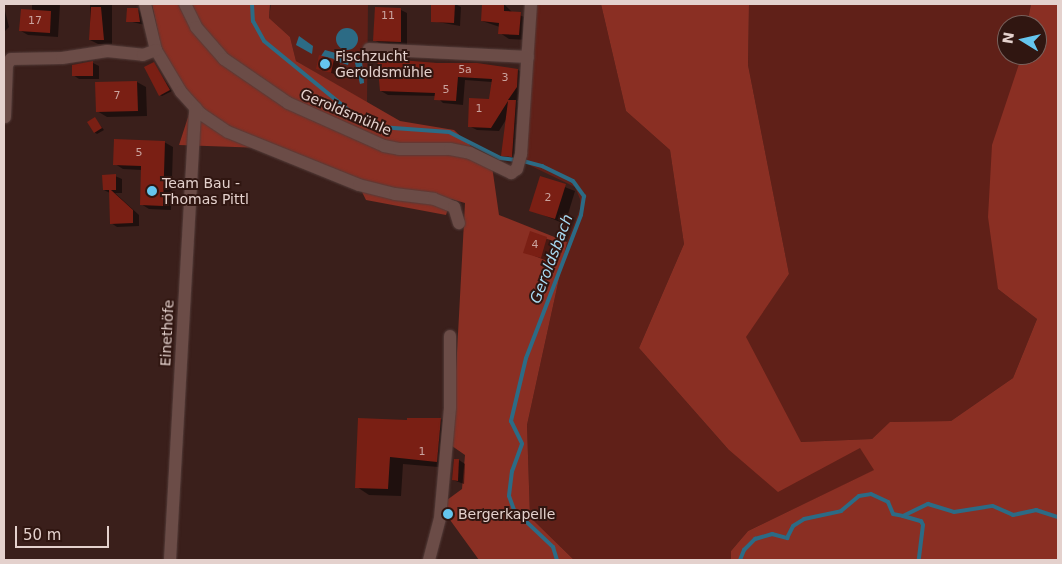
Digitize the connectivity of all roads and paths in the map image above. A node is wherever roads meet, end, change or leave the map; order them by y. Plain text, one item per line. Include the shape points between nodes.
1 (145, 4) edge
2 (185, 4) edge
3 (531, 4) edge
4 (369, 49) dead end
5 (156, 50) junction
6 (528, 57) junction
7 (195, 108) junction
8 (5, 117) dead end
9 (459, 223) dead end
10 (450, 336) dead end
11 (170, 560) edge
12 (429, 560) edge

1 - 5 street
2 - 6 street, Geroldsmühle via 196,27 224,59 288,103 384,146 470,153 505,172 517,169 522,154
3 - 6 street, Geroldsmühle
4 - 6 street
5 - 7 street via 181,92
5 - 8 street via 143,55 107,51 62,58 11,59
7 - 9 street via 228,132 359,184 395,194 434,198 454,207
7 - 11 street, Einethöfe
10 - 12 street via 450,408 441,509

